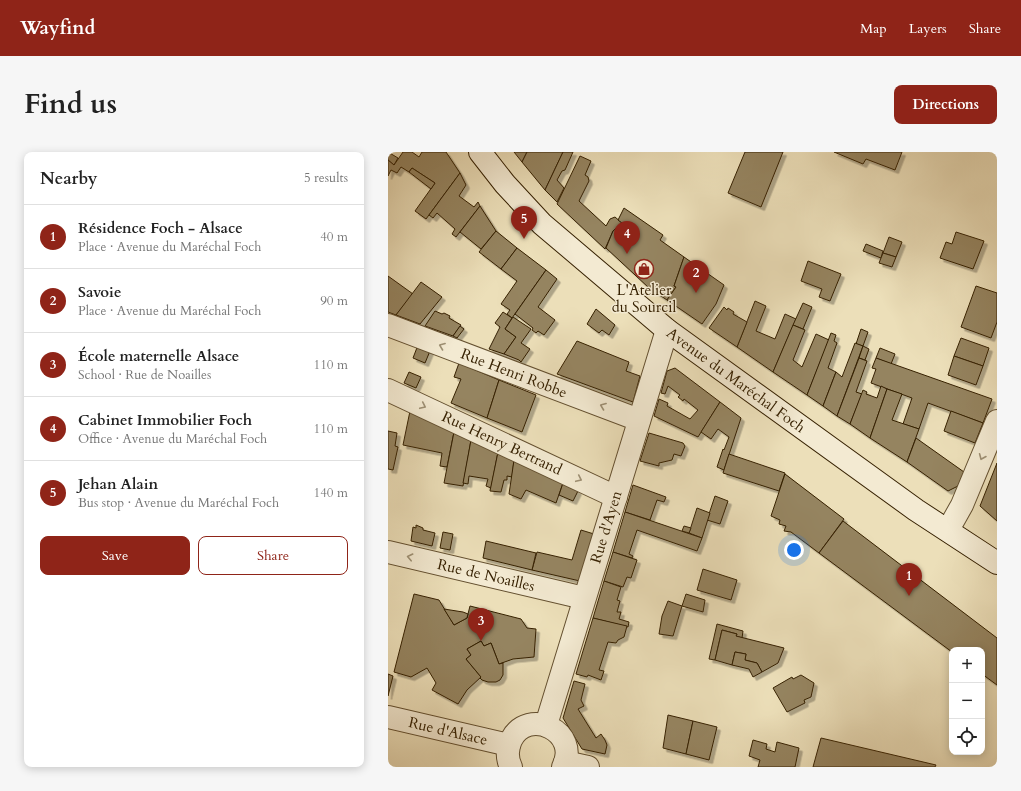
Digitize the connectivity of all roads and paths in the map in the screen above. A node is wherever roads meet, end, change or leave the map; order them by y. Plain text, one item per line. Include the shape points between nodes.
1 (480, 152) edge
2 (388, 325) edge
3 (667, 330) junction
4 (388, 390) edge
5 (639, 420) junction
6 (997, 421) edge
7 (616, 497) junction
8 (948, 530) junction
9 (388, 552) edge
10 (997, 563) edge
11 (584, 598) junction
12 (388, 717) edge
13 (546, 725) junction
14 (509, 745) junction
15 (564, 764) edge
16 (512, 767) edge
17 (588, 767) edge

1 - 3 street, Avenue du Maréchal Foch via 542,224
5 -> 2 street, Rue Henri Robbe
3 - 5 street, Rue d'Ayen
3 - 8 street, Avenue du Maréchal Foch via 916,510
4 -> 7 street, Rue Henry Bertrand
5 - 7 street, Rue d'Ayen
6 -> 8 street via 962,505
7 - 11 street, Rue d'Ayen
8 - 10 street, Avenue du Maréchal Foch
11 -> 9 street, Rue de Noailles
11 - 13 street, Rue d'Ayen
12 - 14 street, Rue d'Alsace
13 - 14 street via 527,725 513,736
13 - 15 street via 557,732 565,743 567,752
14 - 16 street via 509,763
15 - 17 street

